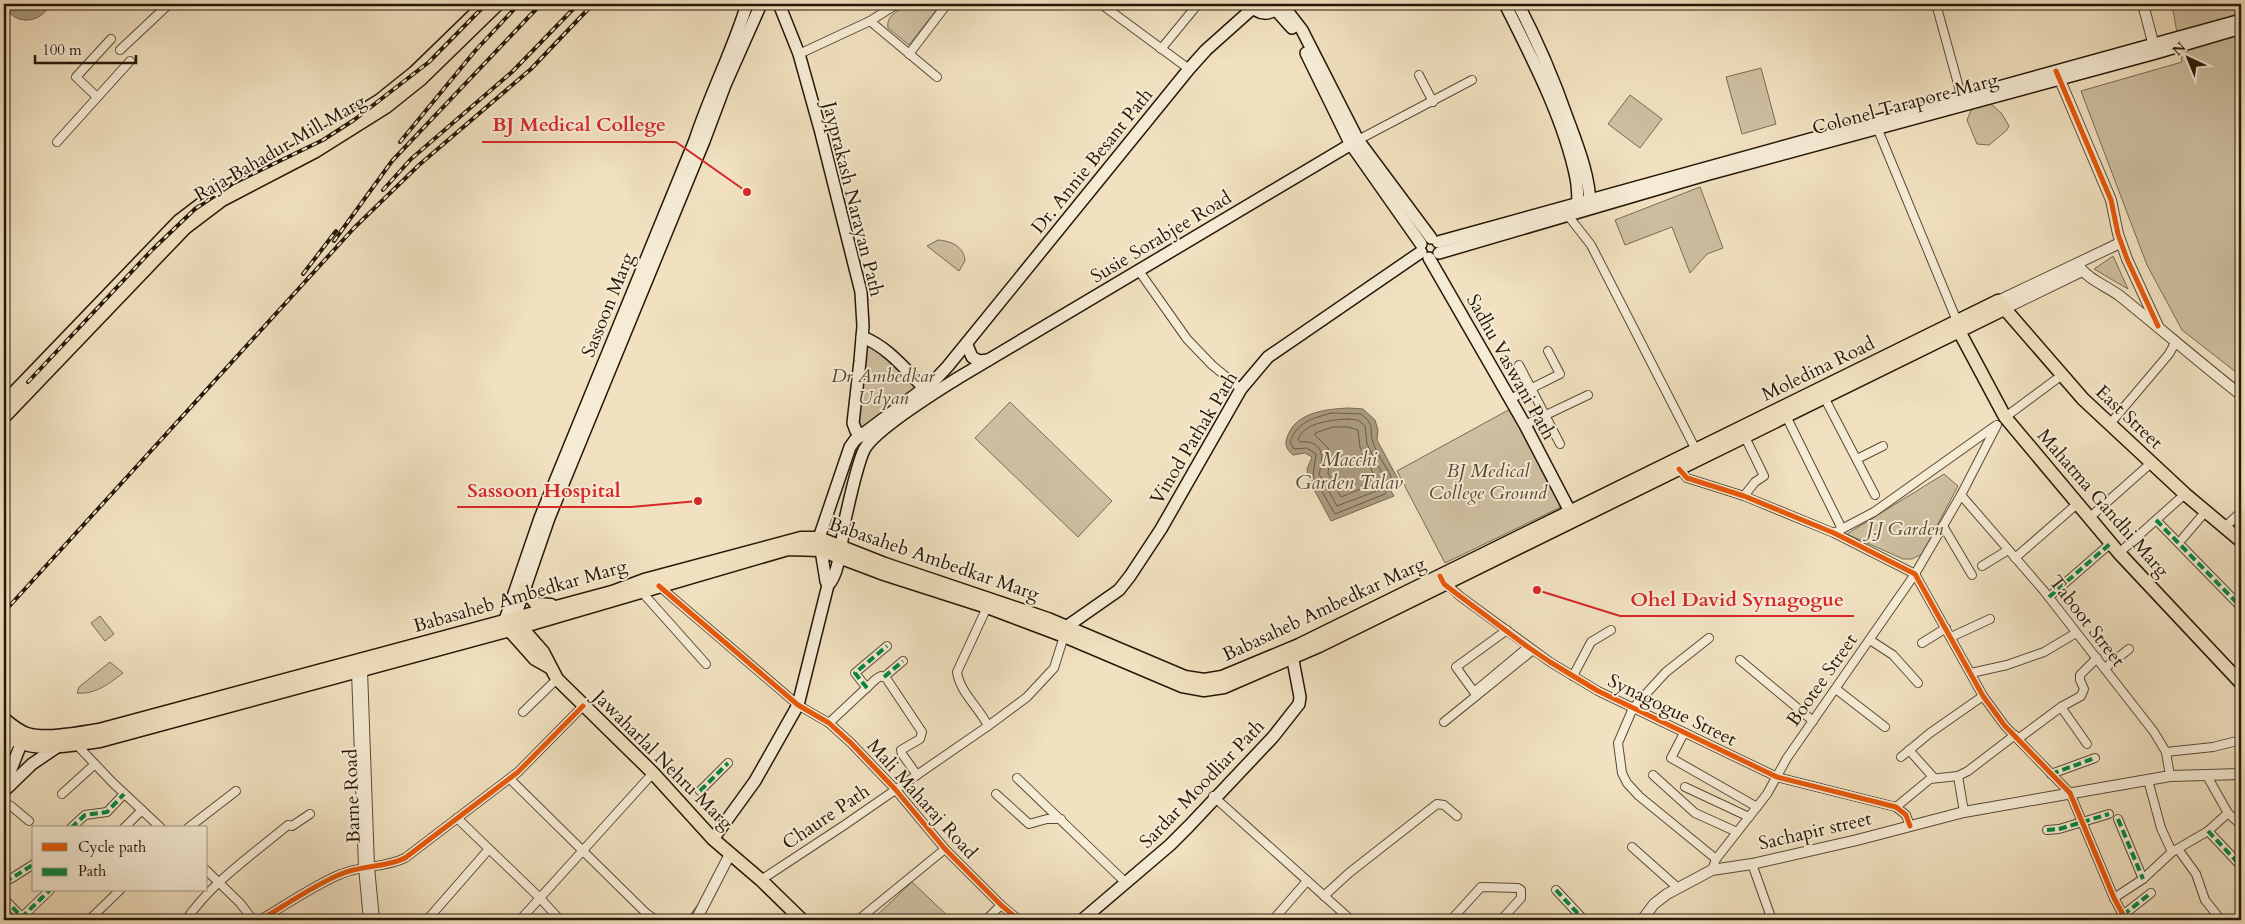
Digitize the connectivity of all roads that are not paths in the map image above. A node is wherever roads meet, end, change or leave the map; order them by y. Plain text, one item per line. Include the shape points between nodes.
1 (168, 4) edge
2 (485, 4) edge
3 (498, 4) edge
4 (747, 4) edge
5 (761, 4) edge
6 (897, 4) edge
7 (947, 4) edge
8 (1101, 4) edge
9 (1198, 4) edge
10 (1505, 4) edge
11 (1518, 4) edge
12 (1936, 4) edge
13 (2143, 4) edge
14 (780, 5) edge
15 (1252, 6) edge
16 (1279, 6) edge
17 (870, 20) junction
18 (2241, 20) edge
19 (2241, 28) edge
20 (744, 30) junction
21 (111, 39) dead end
22 (1161, 49) junction
23 (2155, 49) junction
24 (120, 50) dead end
25 (798, 54) junction
26 (910, 54) junction
27 (130, 61) dead end
28 (1189, 69) junction
29 (1419, 75) dead end
30 (2058, 76) junction
31 (937, 77) dead end
32 (1472, 80) dead end
33 (97, 97) junction
34 (1433, 102) junction
35 (1963, 102) junction
36 (1876, 126) junction
37 (57, 142) dead end
38 (1354, 142) junction
39 (1590, 204) junction
40 (1572, 211) junction
41 (2119, 238) junction
42 (1430, 249) junction
43 (2080, 267) junction
44 (1139, 271) junction
45 (2141, 290) junction
46 (2127, 302) junction
47 (2001, 305) junction
48 (1958, 326) junction
49 (2158, 326) junction
50 (862, 337) junction
51 (2175, 343) junction
52 (967, 345) junction
53 (1548, 351) dead end
54 (988, 360) junction
55 (1518, 365) dead end
56 (38, 374) junction
57 (2062, 375) junction
58 (924, 388) junction
59 (1241, 388) junction
60 (1531, 389) junction
61 (1588, 395) dead end
62 (2241, 395) edge
63 (1824, 397) junction
64 (1512, 398) junction
65 (4, 403) edge
66 (1545, 416) junction
67 (1786, 416) junction
68 (4, 417) edge
69 (2001, 421) junction
70 (1527, 424) junction
71 (2109, 425) junction
72 (861, 434) junction
73 (1745, 437) junction
74 (872, 440) junction
75 (1560, 444) dead end
76 (1883, 446) dead end
77 (1698, 454) junction
78 (1857, 459) junction
79 (2150, 463) junction
80 (1679, 469) junction
81 (2185, 494) junction
82 (1875, 495) dead end
83 (1961, 495) junction
84 (1744, 496) junction
85 (2077, 504) junction
86 (2206, 511) junction
87 (2241, 512) edge
88 (1575, 515) junction
89 (2089, 518) junction
90 (2156, 520) junction
91 (1944, 526) junction
92 (2225, 527) junction
93 (1842, 529) junction
94 (1834, 534) junction
95 (2183, 538) dead end
96 (2241, 541) edge
97 (820, 544) junction
98 (2115, 548) junction
99 (840, 550) junction
100 (2008, 550) junction
101 (2015, 558) junction
102 (1982, 566) dead end
103 (1915, 574) junction
104 (1972, 575) dead end
105 (1442, 580) junction
106 (828, 585) junction
107 (659, 586) junction
108 (524, 588) junction
109 (640, 591) junction
110 (2049, 597) junction
111 (989, 603) junction
112 (562, 606) junction
113 (2241, 606) edge
114 (1990, 618) dead end
115 (513, 624) junction
116 (1946, 628) junction
117 (1506, 630) junction
118 (1611, 630) dead end
119 (1065, 631) junction
120 (2076, 633) junction
121 (1951, 637) junction
122 (1708, 638) dead end
123 (1870, 640) junction
124 (1922, 643) dead end
125 (887, 646) dead end
126 (1531, 649) junction
127 (2129, 649) dead end
128 (1289, 654) junction
129 (2097, 658) junction
130 (1740, 660) dead end
131 (903, 661) dead end
132 (706, 664) dead end
133 (2104, 668) junction
134 (360, 670) junction
135 (1971, 673) junction
136 (1573, 676) junction
137 (884, 677) junction
138 (557, 679) junction
139 (1918, 683) dead end
140 (2241, 683) edge
141 (866, 688) junction
142 (1836, 689) junction
143 (1983, 696) junction
144 (798, 704) junction
145 (583, 706) junction
146 (2061, 707) junction
147 (1633, 708) junction
148 (523, 712) dead end
149 (1812, 721) junction
150 (1444, 722) dead end
151 (829, 723) junction
152 (988, 726) junction
153 (1884, 727) dead end
154 (1684, 733) junction
155 (11, 734) edge
156 (2016, 737) junction
157 (2241, 740) edge
158 (76, 744) junction
159 (2087, 744) dead end
160 (60, 745) junction
161 (1909, 750) junction
162 (2166, 752) junction
163 (1901, 757) dead end
164 (2095, 758) dead end
165 (728, 763) dead end
166 (95, 764) junction
167 (653, 773) junction
168 (2051, 774) junction
169 (2241, 774) edge
170 (917, 775) junction
171 (1653, 775) dead end
172 (1958, 776) junction
173 (2170, 776) junction
174 (2208, 776) junction
175 (1776, 777) junction
176 (1017, 778) dead end
177 (1934, 778) junction
178 (510, 779) junction
179 (2148, 780) junction
180 (4, 787) edge
181 (1685, 787) dead end
182 (895, 790) junction
183 (236, 791) dead end
184 (700, 791) dead end
185 (4, 792) edge
186 (2070, 793) junction
187 (62, 794) dead end
188 (124, 794) junction
189 (996, 794) dead end
190 (1213, 796) junction
191 (4, 803) edge
192 (1896, 806) junction
193 (1757, 807) junction
194 (142, 810) junction
195 (1964, 812) junction
196 (2228, 813) junction
197 (310, 814) dead end
198 (2108, 814) dead end
199 (1457, 816) dead end
200 (1749, 817) junction
201 (457, 818) junction
202 (1061, 819) junction
203 (2118, 819) dead end
204 (29, 821) dead end
205 (2082, 822) junction
206 (2241, 825) edge
207 (73, 826) edge
208 (126, 826) edge
209 (159, 826) edge
210 (191, 826) edge
211 (1910, 826) junction
212 (2047, 830) dead end
213 (2208, 830) junction
214 (1737, 832) junction
215 (713, 839) junction
216 (1632, 847) dead end
217 (489, 849) junction
218 (945, 849) junction
219 (2175, 850) junction
220 (584, 851) junction
221 (730, 854) junction
222 (1716, 859) junction
223 (1752, 864) junction
224 (32, 865) edge
225 (2241, 866) edge
226 (367, 867) junction
227 (1712, 870) junction
228 (208, 872) edge
229 (767, 875) junction
230 (1122, 879) junction
231 (2143, 879) junction
232 (4, 880) edge
233 (1307, 880) junction
234 (220, 882) junction
235 (1678, 888) junction
236 (1556, 890) dead end
237 (208, 891) edge
238 (48, 892) edge
239 (118, 892) edge
240 (207, 892) edge
241 (2151, 894) dead end
242 (1324, 896) junction
243 (540, 898) junction
244 (2114, 898) junction
245 (4, 899) edge
246 (1001, 905) junction
247 (646, 913) junction
248 (2124, 918) edge
249 (89, 920) edge
250 (186, 920) edge
251 (253, 920) edge
252 (260, 920) edge
253 (368, 920) edge
254 (375, 920) edge
255 (427, 920) edge
256 (520, 920) edge
257 (560, 920) edge
258 (639, 920) edge
259 (656, 920) edge
260 (696, 920) edge
261 (802, 920) edge
262 (858, 920) edge
263 (986, 920) edge
264 (1020, 920) edge
265 (1076, 920) edge
266 (1082, 920) edge
267 (1273, 920) edge
268 (1351, 920) edge
269 (1451, 920) edge
270 (1501, 920) edge
271 (1584, 920) edge
272 (1642, 920) edge
273 (1772, 920) edge
274 (2221, 920) edge

1 - 24 street
2 - 56 main road, Raja Bahadur Mill Marg via 415,72 380,100 311,143 217,192 179,221
3 - 56 main road, Raja Bahadur Mill Marg via 421,79 386,108 328,144 222,200 185,228
4 - 20 main road, Sassoon Marg
5 - 20 main road, Sassoon Marg
6 - 17 street
7 - 26 street
8 - 22 street
9 - 22 street
10 - 40 main road via 1536,65 1568,149 1577,180
11 - 39 main road via 1546,60 1578,145
12 - 35 street
13 - 23 street
14 - 25 main road, Jayprakash Narayan Path
15 - 16 main road via 1264,14
15 - 28 main road, Dr. Annie Besant Path
16 - 38 main road, Sadhu Vaswani Path
17 - 25 street
17 - 26 street
18 - 23 main road, Colonel Tarapore Marg
19 - 23 main road, Colonel Tarapore Marg
20 - 108 main road, Sassoon Marg via 704,141 549,518
20 - 115 main road, Sassoon Marg via 715,84 540,518
21 - 33 street via 76,77
22 - 28 street
23 - 30 main road, Colonel Tarapore Marg
25 - 50 main road, Jayprakash Narayan Path via 861,292
26 - 31 street
27 - 33 street
28 - 52 main road, Dr. Annie Besant Path
29 - 34 street
30 - 35 main road, Colonel Tarapore Marg
30 - 41 street via 2110,200
32 - 34 street
33 - 37 street
34 - 38 street
35 - 36 main road, Colonel Tarapore Marg
36 - 39 main road, Colonel Tarapore Marg
36 - 48 street, Mahatma Gandhi Marg
38 - 42 main road, Sadhu Vaswani Path
38 - 44 main road, Susie Sorabjee Road
39 - 40 main road, Vinod Pathak Path
40 - 42 main road, Vinod Pathak Path
40 - 77 street
41 - 43 street
41 - 45 street
42 - 59 main road, Vinod Pathak Path via 1288,342 1268,357
42 - 64 main road, Sadhu Vaswani Path
43 - 46 street
43 - 47 street
44 - 54 main road, Susie Sorabjee Road
44 - 59 street via 1187,339
45 - 46 street via 2134,300
45 - 49 street
46 - 49 street
47 - 48 main road, Moledina Road
47 - 57 main road, East Street
48 - 63 main road, Moledina Road
48 - 69 main road, Mahatma Gandhi Marg
48 - 77 main road, Moledina Road
49 - 51 street
50 - 58 main road via 897,361
50 - 72 main road, Jayprakash Narayan Path via 853,423
51 - 62 street
51 - 71 street
52 - 54 main road via 972,357 979,361
52 - 58 main road, Dr. Annie Besant Path
53 - 60 street via 1560,374
54 - 74 main road, Susie Sorabjee Road via 919,403
55 - 60 street
56 - 65 main road, Raja Bahadur Mill Marg
56 - 68 main road, Raja Bahadur Mill Marg
57 - 69 street
57 - 71 main road, East Street
58 - 72 main road, Dr. Annie Besant Path
59 - 119 main road, Vinod Pathak Path via 1138,565 1119,590
60 - 64 street
60 - 66 street
61 - 66 street
63 - 67 main road, Moledina Road
63 - 78 street
64 - 70 main road, Sadhu Vaswani Path
66 - 70 street
66 - 75 street
67 - 73 main road, Moledina Road
67 - 93 street
69 - 83 street, Bootee Street
69 - 85 main road, Mahatma Gandhi Marg
69 - 93 street via 1874,512
70 - 88 main road, Sadhu Vaswani Path
71 - 79 main road, East Street
72 - 74 main road
72 - 97 main road via 850,448
73 - 77 main road, Moledina Road
73 - 84 street via 1764,476
74 - 99 main road via 864,449
76 - 78 street
77 - 80 main road, Moledina Road
77 - 88 main road, Moledina Road
78 - 82 street
79 - 81 main road, East Street
79 - 89 street
80 - 84 street via 1687,478
80 - 88 main road, Moledina Road
81 - 86 main road, East Street
81 - 90 street
83 - 91 street, Bootee Street
83 - 100 street, Taboot Street
84 - 94 street
85 - 89 main road, Mahatma Gandhi Marg
85 - 101 street
86 - 92 main road, East Street
86 - 95 street
87 - 92 street
88 - 105 main road, Babasaheb Ambedkar Marg
89 - 98 main road, Mahatma Gandhi Marg
90 - 98 street
90 - 113 street
91 - 103 street, Bootee Street
91 - 104 street
92 - 96 main road, East Street
93 - 94 street
94 - 103 street
97 - 99 main road, Babasaheb Ambedkar Marg
97 - 106 main road
97 - 107 main road, Babasaheb Ambedkar Marg via 788,549
97 - 112 main road, Babasaheb Ambedkar Marg via 801,538 784,541
98 - 110 street
98 - 140 main road, Mahatma Gandhi Marg
99 - 106 main road via 832,582
99 - 111 main road, Babasaheb Ambedkar Marg
100 - 101 street, Taboot Street
100 - 102 street
101 - 110 street, Taboot Street
103 - 116 street
103 - 123 street, Bootee Street
105 - 117 street, Synagogue Street
105 - 128 main road, Babasaheb Ambedkar Marg
106 - 144 main road
107 - 109 main road, Babasaheb Ambedkar Marg
107 - 144 street, Mali Maharaj Road
108 - 112 main road via 536,604
108 - 115 main road, Sassoon Marg
109 - 115 main road, Babasaheb Ambedkar Marg via 617,600
109 - 132 street
110 - 120 street, Taboot Street
111 - 119 main road, Babasaheb Ambedkar Marg
111 - 152 street via 957,672 958,681
112 - 115 main road, Babasaheb Ambedkar Marg
114 - 121 street
115 - 134 main road, Babasaheb Ambedkar Marg
115 - 138 main road, Jawaharlal Nehru Marg via 543,652
115 - 155 main road, Babasaheb Ambedkar Marg via 99,730 75,734
116 - 121 street
116 - 124 street
117 - 126 street, Synagogue Street
117 - 126 street via 1456,668 1474,692
118 - 136 street via 1587,647
119 - 128 main road, Babasaheb Ambedkar Marg via 1185,677 1204,680 1222,678
119 - 152 street via 1054,668 1027,697
120 - 129 street, Taboot Street
120 - 135 street via 2044,652
121 - 135 street
122 - 147 street via 1666,672
123 - 139 street via 1893,655
123 - 142 street, Bootee Street
125 - 141 street via 855,673
126 - 136 street, Synagogue Street
126 - 150 street
127 - 133 street
128 - 190 main road, Sardar Moodliar Path via 1299,704 1273,737
129 - 133 street, Taboot Street
129 - 146 street via 2080,675 2084,692
130 - 149 street
131 - 137 street
133 - 162 street, Taboot Street
134 - 158 main road, Babasaheb Ambedkar Marg via 100,741
134 - 226 street, Barne Road
135 - 143 street
136 - 147 street, Synagogue Street
137 - 141 street
137 - 170 street via 922,732 920,739 901,750
138 - 145 main road, Jawaharlal Nehru Marg
138 - 148 street
141 - 151 street
142 - 149 street, Bootee Street
142 - 153 street
143 - 156 street
143 - 161 street
144 - 151 street, Mali Maharaj Road
144 - 215 main road via 755,781
145 - 167 main road, Jawaharlal Nehru Marg
145 - 178 street
146 - 156 street
146 - 159 street
147 - 154 street, Synagogue Street
147 - 222 street via 1618,743 1622,773 1627,783
149 - 175 street, Bootee Street
151 - 182 street, Mali Maharaj Road
152 - 170 street, Chaure Path
154 - 175 street, Synagogue Street
154 - 193 street via 1671,758
155 - 160 main road, Babasaheb Ambedkar Marg via 37,746
155 - 180 main road
156 - 168 street
156 - 172 street
157 - 162 street
158 - 160 main road, Babasaheb Ambedkar Marg
158 - 166 street
160 - 185 main road via 32,764
161 - 163 street
161 - 177 street
162 - 173 street, Taboot Street
164 - 168 street
165 - 184 street
166 - 187 street
166 - 188 street
167 - 215 main road, Jawaharlal Nehru Marg
167 - 220 street
168 - 186 street
169 - 174 street
170 - 182 street, Chaure Path
171 - 214 street via 1695,813
172 - 177 street
172 - 195 street
173 - 174 street
173 - 179 street
174 - 196 street
175 - 192 street, Synagogue Street
175 - 193 street, Bootee Street
176 - 202 street
177 - 192 street
178 - 201 street
178 - 220 street
179 - 186 street
179 - 219 street via 2161,828
181 - 200 street
182 - 218 street, Mali Maharaj Road
182 - 229 street, Chaure Path
183 - 210 street
186 - 195 street, Sachapir street
186 - 205 street
188 - 194 street
188 - 207 street via 106,812 85,815
189 - 202 street via 1029,824
190 - 230 main road, Sardar Moodliar Path
190 - 233 street
190 - 266 main road, Sardar Moodliar Path via 1170,845
191 - 204 street
192 - 211 street via 1906,815
193 - 200 street, Bootee Street
194 - 208 street
194 - 209 street
195 - 211 street, Sachapir street
196 - 206 street
196 - 213 street
197 - 234 street via 292,826 288,825
198 - 205 street
199 - 242 street via 1444,805 1437,804
200 - 214 street, Bootee Street
201 - 217 street
201 - 226 street via 405,858 392,864
202 - 230 street
203 - 231 street
205 - 212 street
205 - 244 street
211 - 223 street, Sachapir street
213 - 219 street
213 - 225 street
214 - 222 street, Bootee Street
215 - 221 main road, Jawaharlal Nehru Marg
216 - 235 street
217 - 243 street
217 - 255 street
218 - 246 street, Mali Maharaj Road
218 - 262 street
219 - 231 street
219 - 274 street via 2196,874 2204,900
220 - 243 street
220 - 247 street
221 - 229 main road, Jawaharlal Nehru Marg
221 - 260 street
222 - 227 street, Bootee Street
223 - 227 street, Sachapir street
223 - 273 street
224 - 232 street
226 - 252 street via 341,874
226 - 253 street, Barne Road
226 - 254 street, Barne Road
227 - 235 street, Sachapir street
228 - 234 street
229 - 261 main road, Jawaharlal Nehru Marg
230 - 265 main road, Sardar Moodliar Path
231 - 244 street
233 - 242 street
233 - 267 street
234 - 237 street
234 - 251 street
235 - 272 street, Sachapir street via 1660,899
236 - 271 street
238 - 245 street via 22,917
239 - 249 street
240 - 250 street
241 - 248 street
242 - 268 street
243 - 256 street
243 - 257 street
244 - 248 street
246 - 263 street
246 - 264 street, Mali Maharaj Road
247 - 258 street
247 - 259 street
269 - 270 street via 1482,887 1518,888 1521,898

